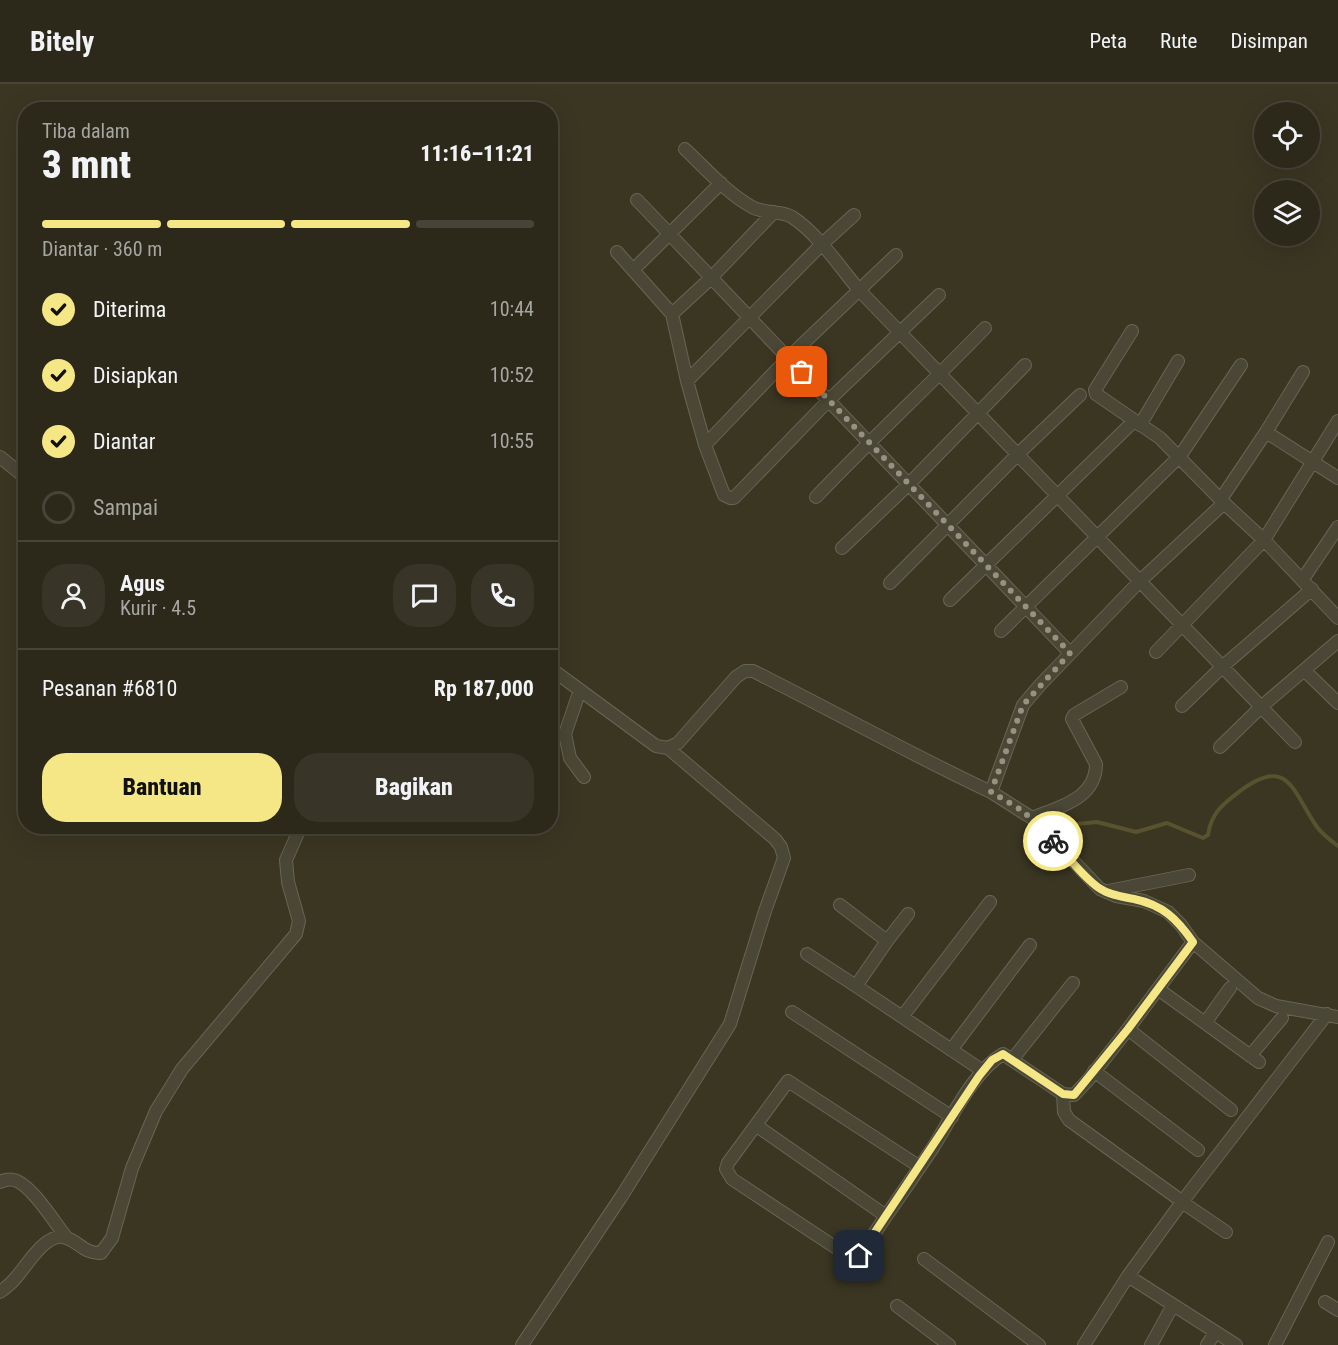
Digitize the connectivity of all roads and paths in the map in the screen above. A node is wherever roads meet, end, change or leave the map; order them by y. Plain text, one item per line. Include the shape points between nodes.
1 (685, 149) dead end
2 (721, 183) junction
3 (637, 200) dead end
4 (774, 212) junction
5 (854, 215) dead end
6 (669, 234) junction
7 (821, 245) junction
8 (617, 252) dead end
9 (896, 255) dead end
10 (633, 270) junction
11 (711, 278) junction
12 (859, 290) junction
13 (939, 295) dead end
14 (672, 314) junction
15 (750, 318) junction
16 (985, 328) dead end
17 (1132, 331) dead end
18 (900, 332) junction
19 (788, 358) junction
20 (1178, 361) dead end
21 (1025, 365) dead end
22 (1241, 365) dead end
23 (1303, 372) dead end
24 (940, 374) junction
25 (687, 381) junction
26 (1080, 395) dead end
27 (829, 400) junction
28 (978, 414) junction
29 (1338, 421) edge
30 (1137, 423) junction
31 (1266, 432) junction
32 (869, 442) junction
33 (705, 445) junction
34 (1017, 455) junction
35 (1180, 456) junction
36 (0, 457) edge
37 (1312, 462) junction
38 (18, 472) edge
39 (1338, 478) edge
40 (909, 484) junction
41 (1057, 496) junction
42 (816, 497) dead end
43 (1222, 501) junction
44 (948, 525) junction
45 (1338, 527) edge
46 (1099, 537) junction
47 (1264, 540) junction
48 (842, 548) dead end
49 (987, 566) junction
50 (1303, 579) junction
51 (1139, 582) junction
52 (890, 584) dead end
53 (1311, 589) junction
54 (950, 600) dead end
55 (1026, 606) junction
56 (1338, 618) edge
57 (1181, 625) junction
58 (1001, 631) dead end
59 (1338, 641) edge
60 (1156, 652) dead end
61 (1070, 653) junction
62 (1222, 667) junction
63 (1304, 670) junction
64 (558, 674) edge
65 (1120, 687) dead end
66 (580, 690) junction
67 (1338, 703) edge
68 (1182, 706) dead end
69 (1261, 707) junction
70 (1295, 742) dead end
71 (1220, 747) dead end
72 (668, 748) junction
73 (584, 777) dead end
74 (991, 792) junction
75 (1032, 818) junction
76 (297, 834) edge
77 (1190, 874) dead end
78 (1107, 892) junction
79 (990, 902) dead end
80 (840, 905) dead end
81 (908, 914) dead end
82 (887, 941) junction
83 (1193, 942) junction
84 (1030, 945) dead end
85 (807, 954) dead end
86 (1073, 983) dead end
87 (856, 986) junction
88 (1230, 988) dead end
89 (1158, 989) junction
90 (792, 1012) dead end
91 (1333, 1015) edge
92 (902, 1017) junction
93 (1282, 1018) dead end
94 (1205, 1023) junction
95 (1128, 1029) junction
96 (951, 1050) junction
97 (1012, 1060) junction
98 (983, 1071) junction
99 (1094, 1071) junction
100 (1063, 1094) junction
101 (1231, 1110) dead end
102 (952, 1117) junction
103 (757, 1126) junction
104 (1198, 1150) dead end
105 (920, 1167) junction
106 (0, 1182) edge
107 (1179, 1200) junction
108 (886, 1216) junction
109 (1226, 1232) dead end
110 (66, 1237) junction
111 (1328, 1242) dead end
112 (924, 1259) dead end
113 (1128, 1276) junction
114 (0, 1292) edge
115 (1325, 1302) dead end
116 (1173, 1305) junction
117 (897, 1306) dead end
118 (1338, 1310) edge
119 (1215, 1332) junction
120 (522, 1345) edge
121 (950, 1345) edge
122 (1039, 1345) edge
123 (1084, 1345) edge
124 (1151, 1345) edge
125 (1207, 1345) edge
126 (1236, 1345) edge
127 (1275, 1345) edge

1 - 2 street
2 - 4 street via 754,209
2 - 6 street
3 - 6 street
4 - 7 street via 793,218
4 - 11 street
5 - 7 street
6 - 10 street
6 - 11 street
7 - 12 street
7 - 15 street
8 - 10 street
9 - 12 street
10 - 14 street
11 - 14 street
11 - 15 street
12 - 18 street
12 - 19 street
13 - 18 street
14 - 25 street
15 - 19 street
15 - 25 street
16 - 24 street
17 - 30 street via 1095,390 1100,398
18 - 24 street
18 - 27 street
19 - 27 street
19 - 33 street
20 - 30 street
21 - 28 street
22 - 35 street
23 - 31 street
24 - 28 street
24 - 32 street
25 - 33 street
26 - 34 street
27 - 32 street
27 - 33 street via 734,498 724,495
28 - 34 street
28 - 40 street
29 - 37 street
30 - 35 street
30 - 41 street
31 - 37 street
31 - 43 street
32 - 40 street
32 - 42 street
34 - 41 street
34 - 44 street
35 - 43 street
35 - 46 street
36 - 38 street
37 - 39 street
37 - 47 street
40 - 44 street
40 - 48 street
41 - 46 street
41 - 49 street
43 - 47 street
43 - 51 street
44 - 49 street
44 - 52 street
45 - 50 street
46 - 51 street
46 - 55 street
47 - 50 street
47 - 57 street
49 - 54 street
49 - 55 street
50 - 53 street
51 - 57 street
51 - 61 street
53 - 56 street
53 - 62 street
55 - 58 street
55 - 61 street
57 - 60 street
57 - 62 street
59 - 63 street
61 - 74 street via 1023,705
62 - 68 street
62 - 69 street
63 - 67 street
63 - 69 street
64 - 66 street
65 - 75 street via 1072,720 1096,764 1091,784 1079,799
66 - 72 street via 656,746
66 - 73 street via 565,734 570,758
69 - 70 street
69 - 71 street
72 - 74 street via 678,743 736,677 753,671
72 - 120 street via 775,838 784,858 730,1024
74 - 75 street
75 - 78 street via 1089,879
76 - 110 street via 286,860 299,921 296,934 182,1069 156,1112 132,1168 112,1238 101,1252 93,1253
77 - 78 street
78 - 83 street via 1168,912
79 - 92 street
80 - 82 street
81 - 82 street
82 - 87 street
83 - 89 street
83 - 91 street via 1258,998 1276,1006
84 - 96 street
85 - 87 street
86 - 97 street
87 - 92 street
88 - 94 street
89 - 94 street
89 - 95 street
90 - 102 street
91 - 107 street
92 - 96 street
93 - 94 street via 1254,1059
95 - 99 street
95 - 101 street
96 - 98 street
97 - 98 street via 1003,1054
97 - 100 street
98 - 102 street
99 - 100 street via 1074,1095
99 - 104 street
100 - 107 street via 1064,1112 1069,1120
102 - 105 street
103 - 105 street via 785,1083 790,1082
103 - 108 street
103 - 108 street via 728,1163 726,1169 732,1179 850,1257 859,1256
105 - 108 street
106 - 110 street via 15,1180 27,1188
107 - 109 street
107 - 113 street
110 - 114 street via 50,1239
111 - 127 street
112 - 122 street
113 - 116 street
113 - 123 street
115 - 118 street
116 - 119 street
116 - 124 street
117 - 121 street
119 - 125 street
119 - 126 street

